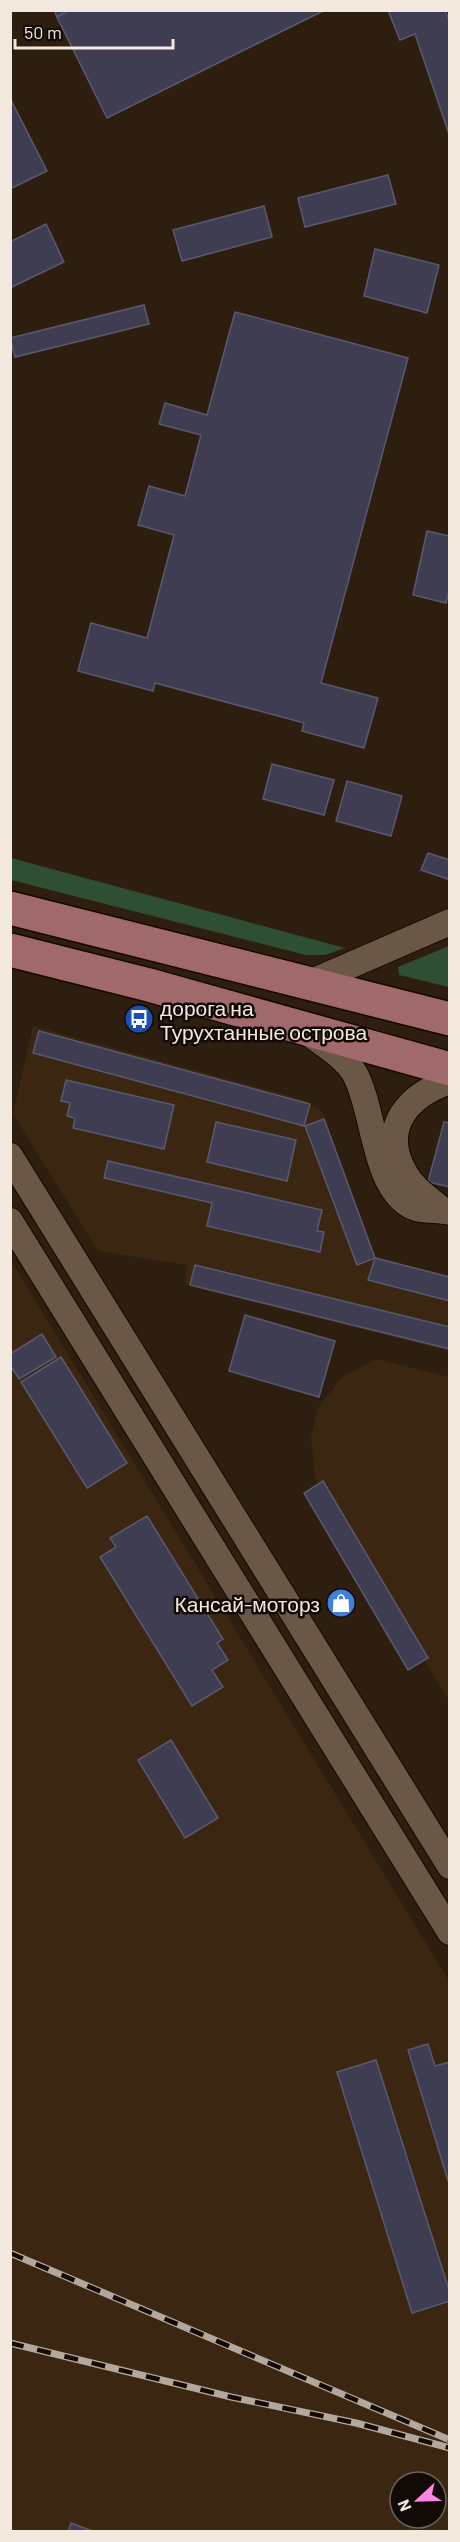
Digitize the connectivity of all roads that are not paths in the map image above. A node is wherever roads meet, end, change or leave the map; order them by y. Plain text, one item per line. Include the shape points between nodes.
1 (10, 908) edge
2 (450, 922) edge
3 (18, 958) edge
4 (307, 984) junction
5 (450, 1019) edge
6 (305, 1030) junction
7 (450, 1069) edge
8 (450, 1081) edge
9 (10, 1156) edge
10 (446, 1211) edge
11 (10, 1221) edge
12 (450, 1866) edge
13 (450, 1932) edge

1 - 4 main road
2 - 4 street
3 - 6 main road via 149,985
4 - 5 main road
6 - 7 main road
6 - 10 street via 354,1073 384,1169 395,1190 406,1203 422,1210
8 - 10 street via 412,1100 401,1114 396,1130 402,1169 412,1184
9 - 12 street
11 - 13 street

